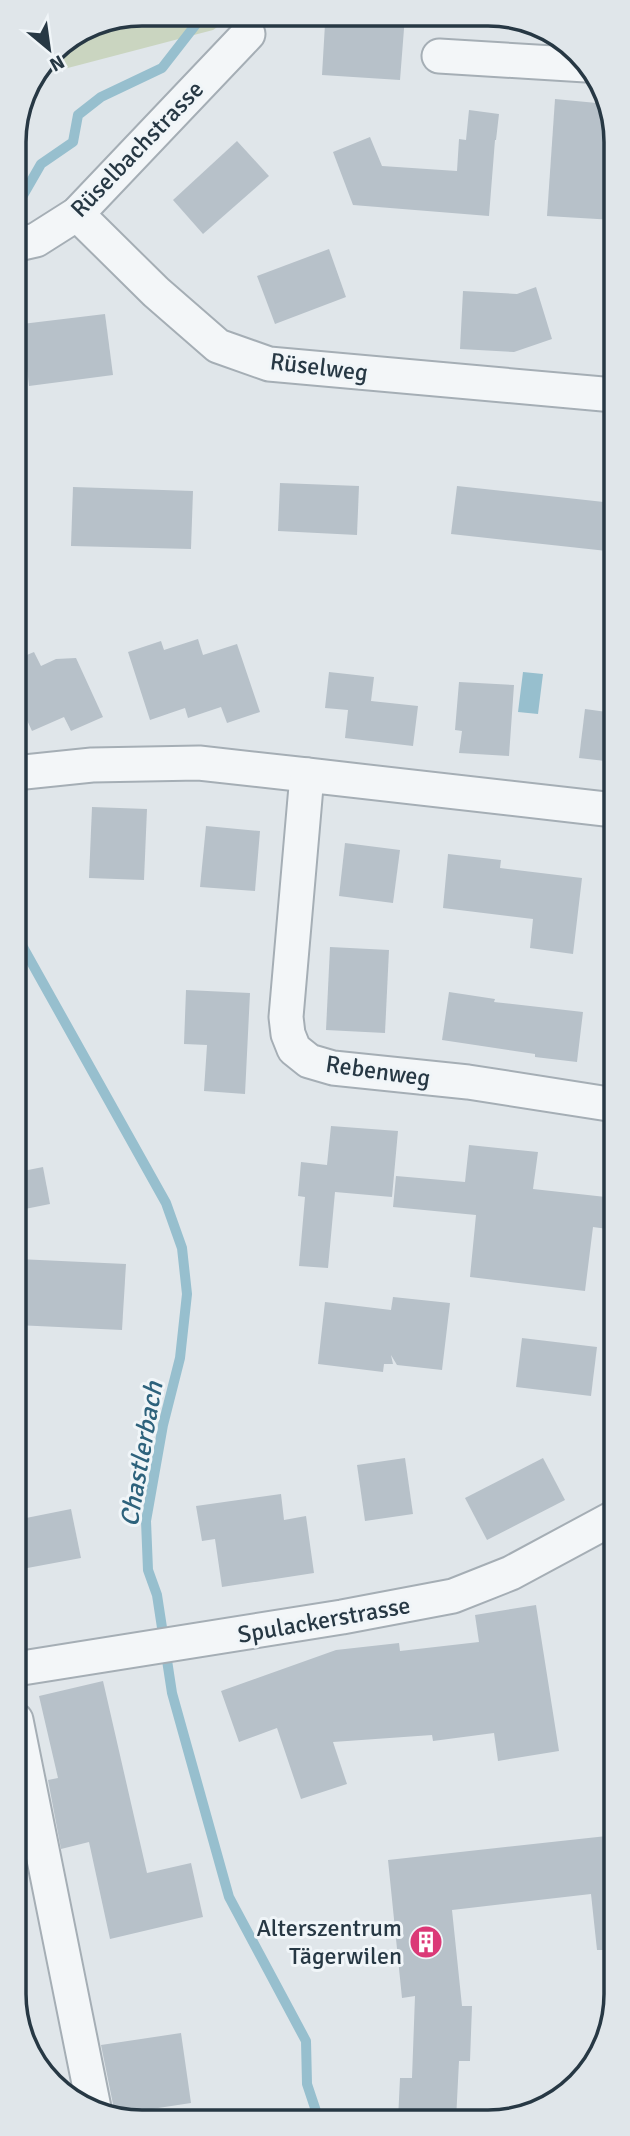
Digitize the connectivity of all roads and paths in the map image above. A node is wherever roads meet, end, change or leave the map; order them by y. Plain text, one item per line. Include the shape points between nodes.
1 (248, 34) dead end
2 (439, 56) dead end
3 (574, 64) edge
4 (77, 214) junction
5 (26, 242) edge
6 (604, 394) edge
7 (26, 773) edge
8 (307, 775) junction
9 (604, 809) edge
10 (604, 1103) edge
11 (604, 1523) edge
12 (26, 1667) edge
13 (26, 1771) edge
14 (90, 2097) edge

1 - 4 street, Rüselbachstrasse
2 - 3 street
4 - 5 street, Rüselbachstrasse
4 - 6 street, Rüselweg via 218,346 269,364
7 - 8 street via 92,765 199,763
8 - 9 street
8 - 10 street, Rebenweg via 286,1017 294,1049 309,1061 333,1068 468,1082
11 - 12 street, Spulackerstrasse via 511,1573 453,1596
13 - 14 street

